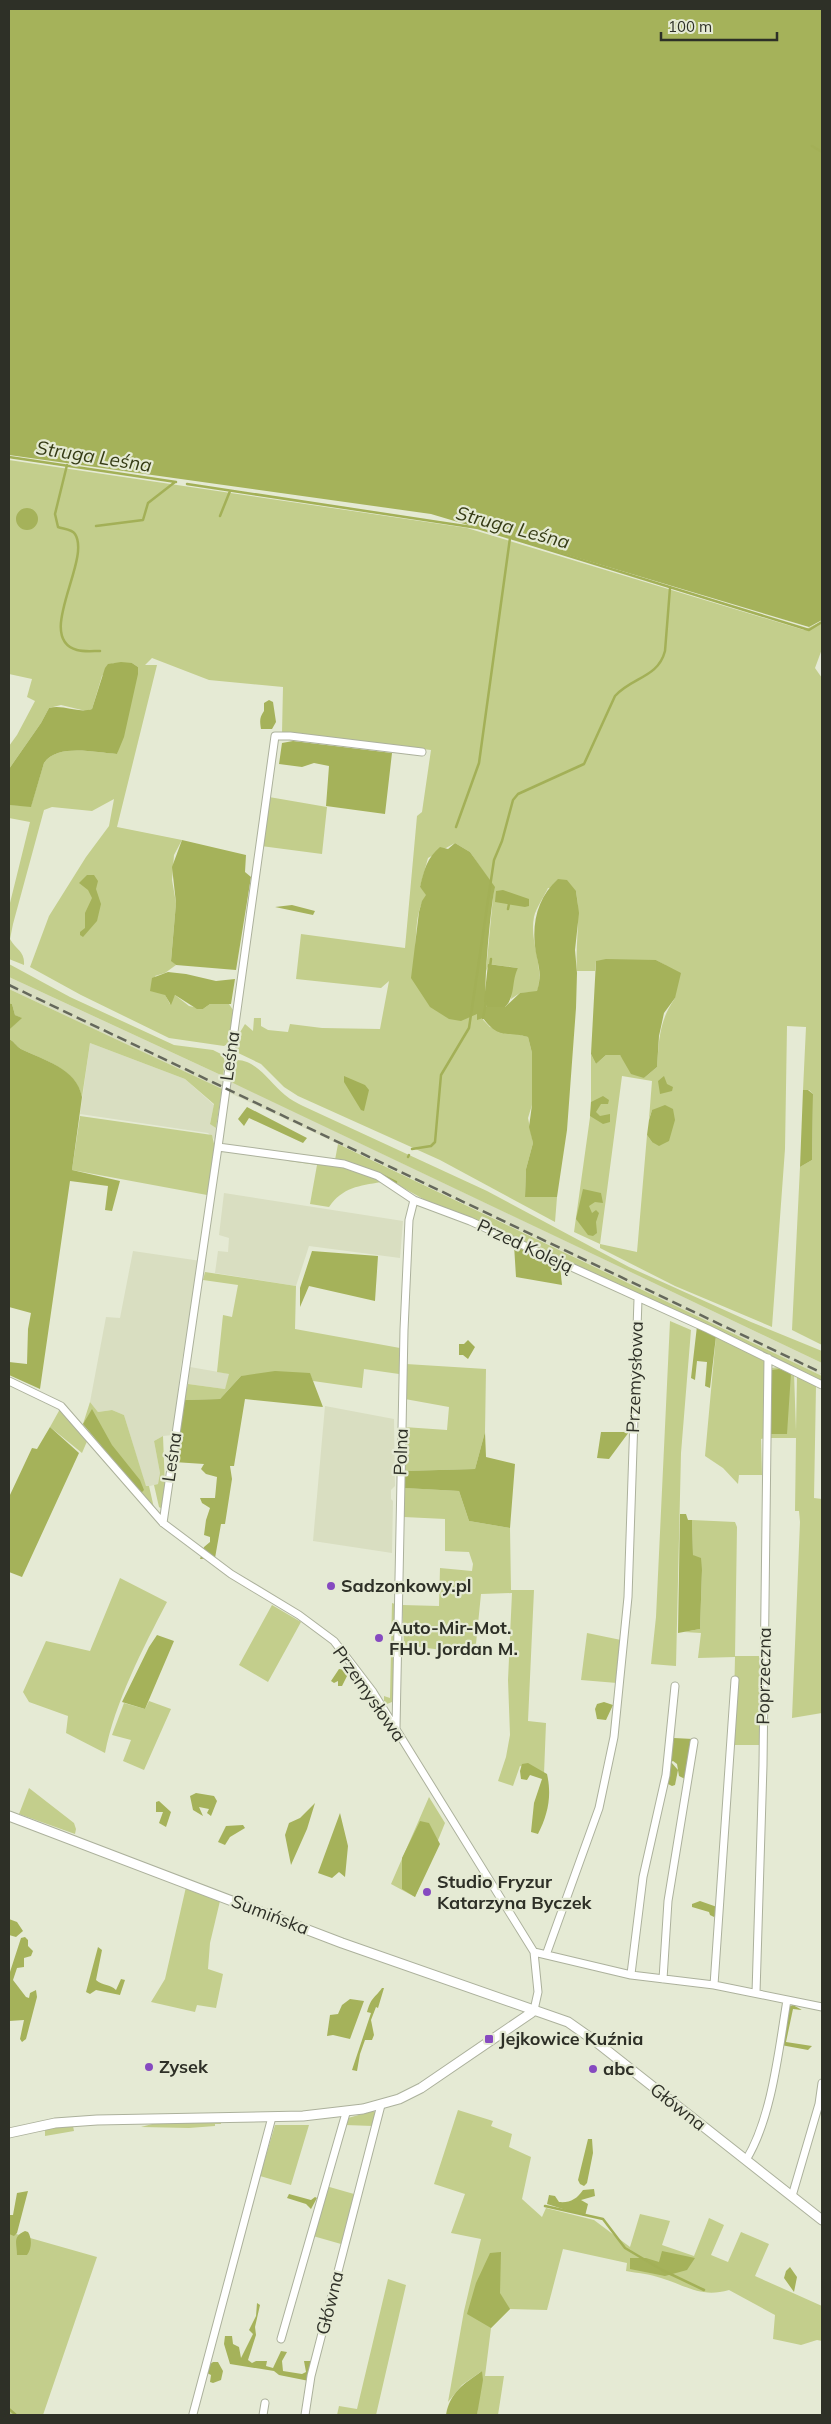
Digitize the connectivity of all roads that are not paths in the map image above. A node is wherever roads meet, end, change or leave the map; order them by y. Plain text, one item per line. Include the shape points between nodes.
1 (422, 752) dead end
2 (218, 1147) junction
3 (414, 1200) junction
4 (638, 1298) junction
5 (768, 1358) junction
6 (9, 1380) edge
7 (822, 1385) edge
8 (163, 1523) junction
9 (735, 1680) dead end
10 (675, 1686) dead end
11 (396, 1704) junction
12 (384, 1709) junction
13 (396, 1729) junction
14 (694, 1742) dead end
15 (9, 1816) edge
16 (534, 1952) junction
17 (546, 1955) junction
18 (631, 1974) junction
19 (663, 1979) junction
20 (714, 1985) junction
21 (756, 1994) junction
22 (788, 2000) junction
23 (822, 2007) edge
24 (534, 2010) junction
25 (822, 2083) edge
26 (381, 2105) junction
27 (346, 2112) junction
28 (272, 2117) junction
29 (9, 2133) edge
30 (746, 2160) junction
31 (792, 2196) junction
32 (822, 2220) edge
33 (281, 2340) dead end
34 (266, 2403) dead end
35 (193, 2414) edge
36 (263, 2415) edge
37 (305, 2415) edge

1 - 2 street, Leśna via 275,736
2 - 3 street, Przed Koleją via 344,1164 378,1176
2 - 8 street, Leśna
3 - 4 street, Przed Koleją via 470,1221
3 - 11 street, Polna via 409,1220 406,1272
4 - 5 street, Przed Koleją
4 - 17 street, Przemysłowa via 628,1597 614,1737 599,1808
5 - 7 street, Przed Koleją
5 - 21 street, Poprzeczna via 763,1765
6 - 8 street, Przemysłowa via 60,1406
8 - 12 street, Przemysłowa via 231,1574 299,1615 334,1642
9 - 20 street, Poprzeczna
10 - 18 street via 666,1775 643,1877
11 - 12 street
11 - 13 street, Polna
12 - 13 street, Przemysłowa
13 - 16 street, Przemysłowa
14 - 19 street via 668,1901
15 - 24 street, Sumińska via 342,1943
16 - 17 street
16 - 24 street, Przemysłowa via 538,1992
17 - 18 street
18 - 19 street
19 - 20 street
20 - 21 street
21 - 22 street
22 - 23 street
22 - 30 street via 766,2110
24 - 26 street via 429,2083
24 - 30 street, Główna via 568,2022 585,2033
25 - 31 street
26 - 27 street
26 - 37 street, Główna via 311,2376
27 - 28 street
27 - 33 street, Główna
28 - 29 street via 97,2120
28 - 35 street
30 - 31 street, Główna
31 - 32 street, Główna
34 - 36 street

